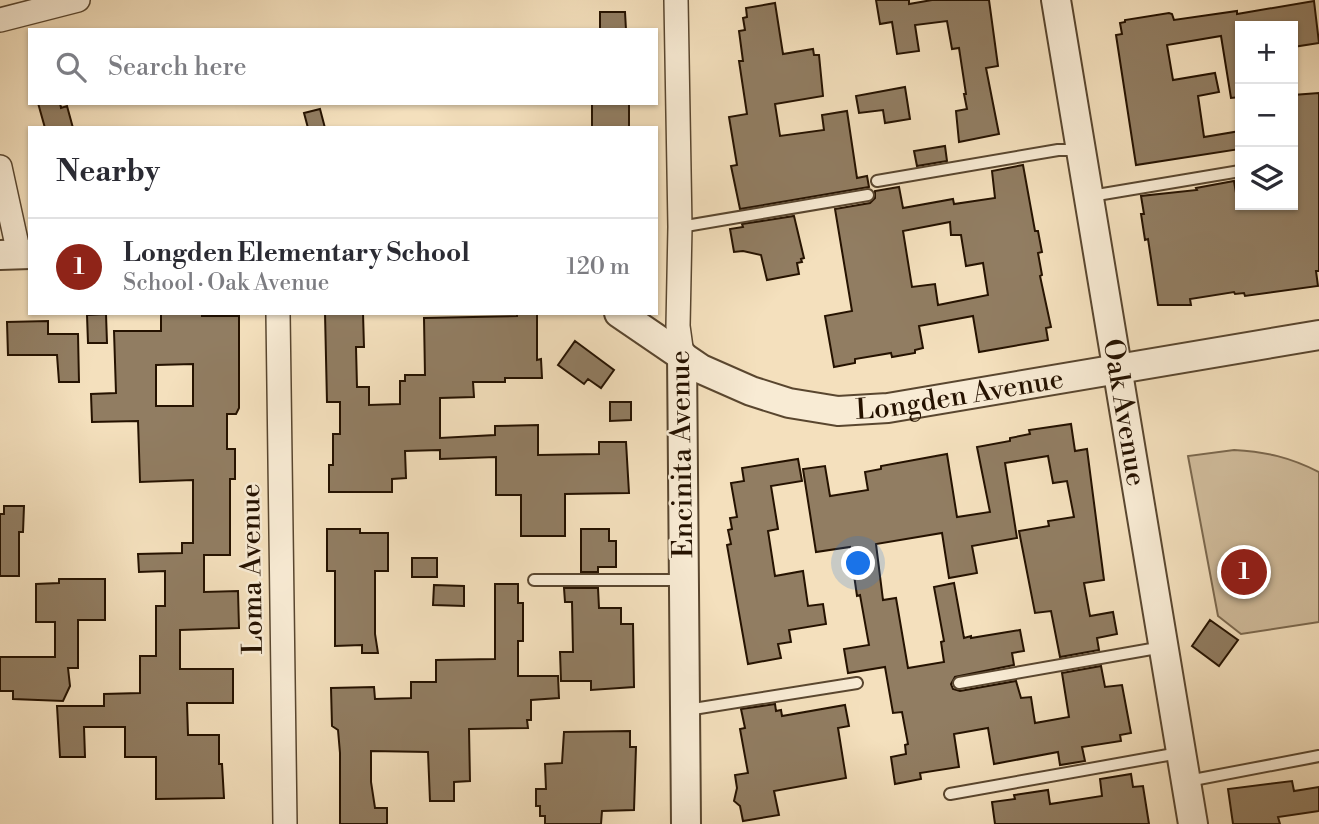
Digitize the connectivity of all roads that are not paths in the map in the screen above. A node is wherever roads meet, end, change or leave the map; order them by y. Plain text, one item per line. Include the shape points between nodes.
1 (78, 0) edge
2 (676, 0) edge
3 (1056, 0) edge
4 (0, 20) edge
5 (1081, 150) junction
6 (0, 167) edge
7 (1235, 172) edge
8 (877, 181) dead end
9 (869, 195) dead end
10 (1088, 196) junction
11 (680, 227) junction
12 (16, 255) edge
13 (278, 315) edge
14 (621, 315) edge
15 (1319, 335) edge
16 (682, 355) junction
17 (1118, 369) junction
18 (534, 580) dead end
19 (685, 580) junction
20 (1163, 647) junction
21 (857, 683) dead end
22 (959, 683) dead end
23 (687, 710) junction
24 (1181, 753) junction
25 (1319, 756) edge
26 (1186, 782) junction
27 (950, 794) dead end
28 (285, 824) edge
29 (687, 824) edge
30 (1193, 824) edge

1 - 4 street
2 - 11 street, Encinita Avenue
3 - 5 street, Oak Avenue
5 - 8 lane
5 - 10 street, Oak Avenue
6 - 12 street
7 - 10 lane
9 - 11 lane
10 - 17 street, Oak Avenue
11 - 16 street, Encinita Avenue via 678,326
13 - 28 street, Loma Avenue
14 - 16 street, Longden Avenue
15 - 17 street, Longden Avenue
16 - 17 street, Longden Avenue via 701,369 751,391 789,404 838,411 888,408
16 - 19 street, Encinita Avenue
17 - 20 street, Oak Avenue
18 - 19 lane
19 - 23 street, Encinita Avenue
20 - 22 lane
20 - 24 street, Oak Avenue
21 - 23 lane
23 - 29 street, Encinita Avenue
24 - 26 street, Oak Avenue
24 - 27 lane
25 - 26 lane
26 - 30 street, Oak Avenue

